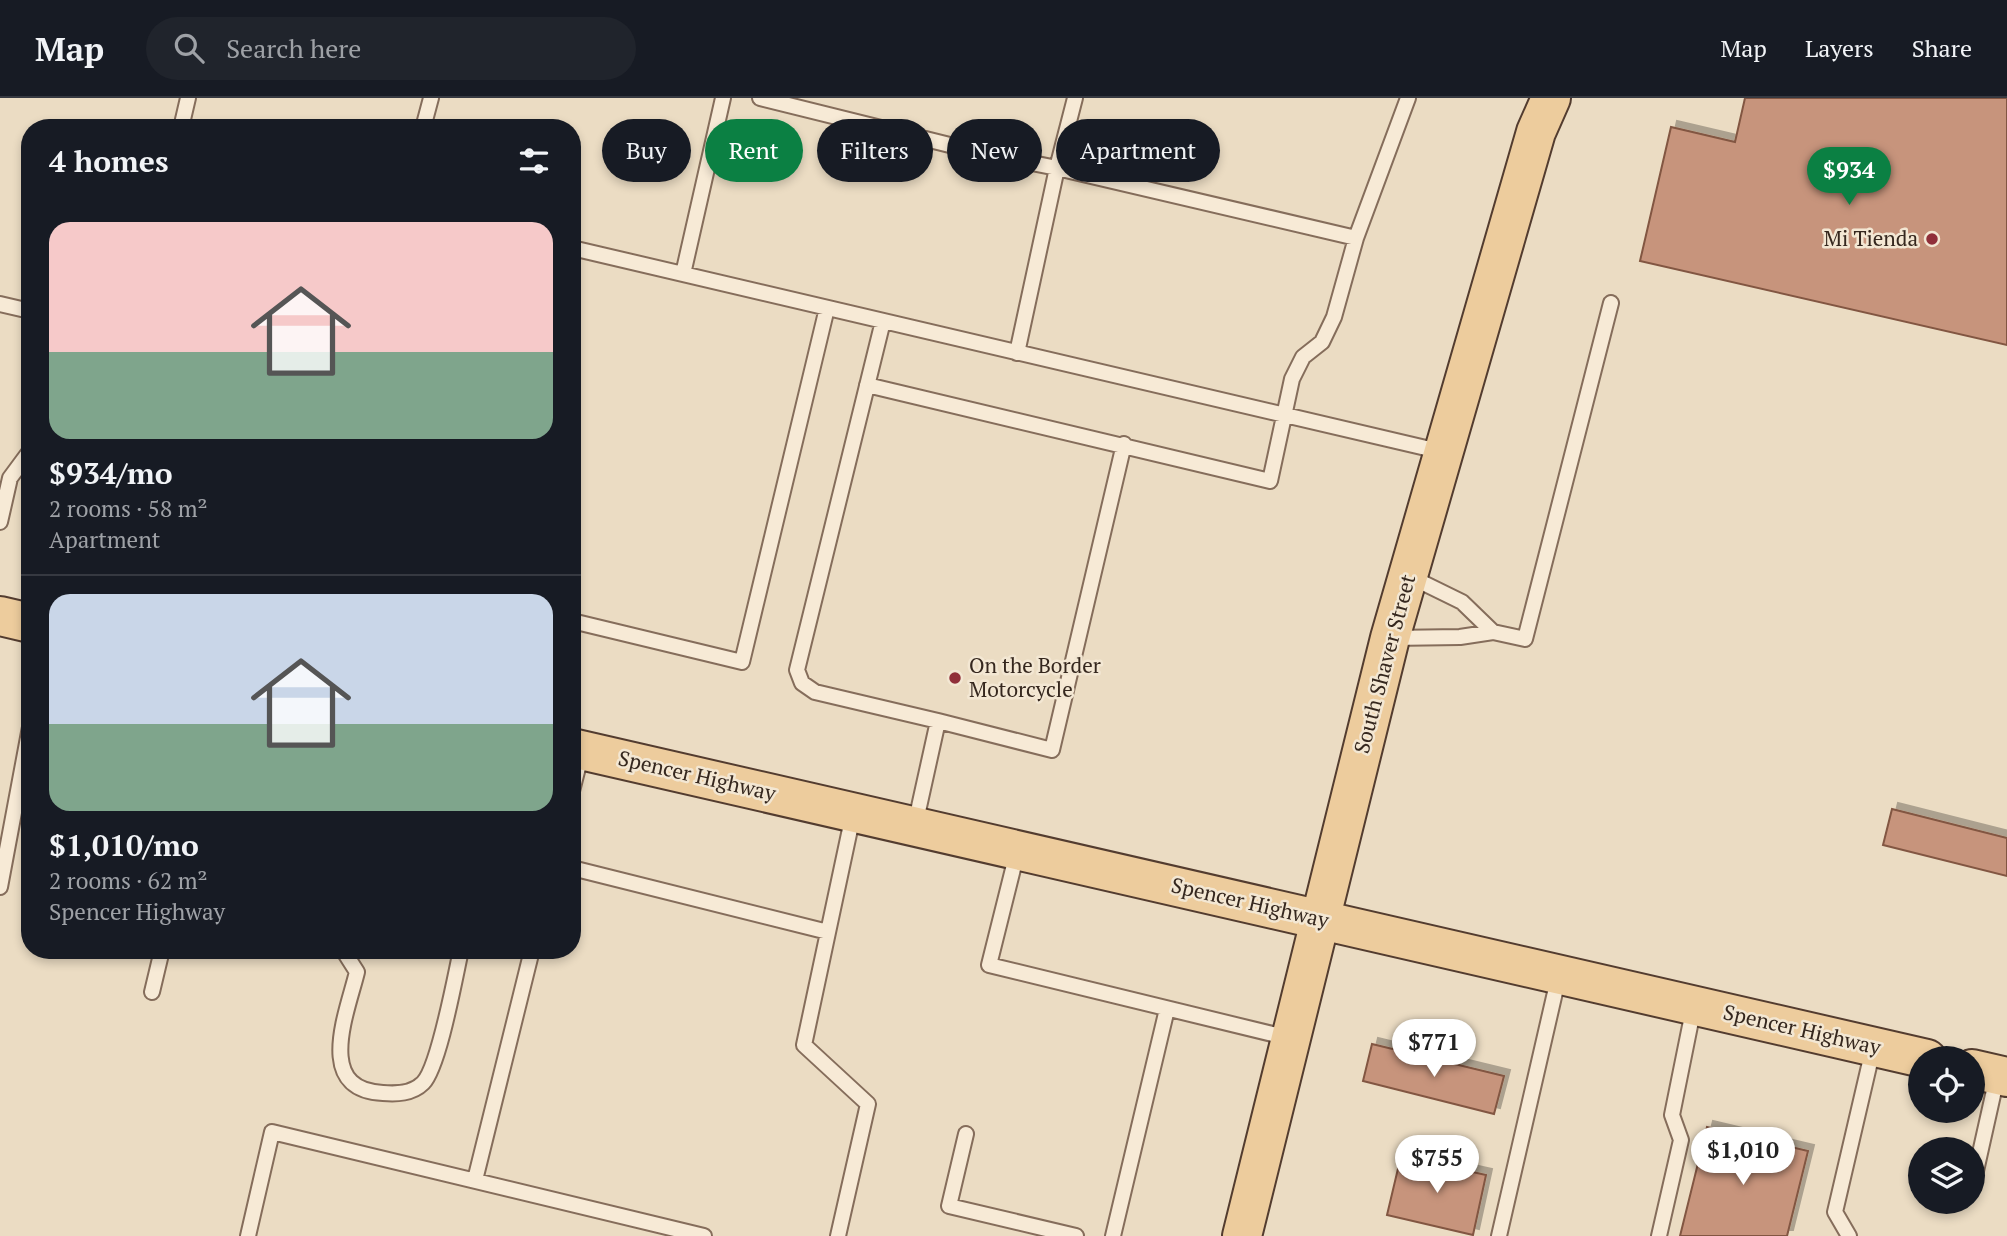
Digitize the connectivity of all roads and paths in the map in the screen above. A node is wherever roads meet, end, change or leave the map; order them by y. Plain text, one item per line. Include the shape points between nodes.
1 (188, 98) edge
2 (431, 98) edge
3 (723, 98) edge
4 (760, 98) edge
5 (1075, 98) edge
6 (1408, 98) edge
7 (1551, 98) edge
8 (183, 119) edge
9 (425, 119) edge
10 (1070, 119) edge
11 (1056, 168) edge
12 (1056, 173) edge
13 (1117, 182) edge
14 (1356, 238) junction
15 (581, 250) edge
16 (683, 274) junction
17 (1611, 303) dead end
18 (0, 304) edge
19 (827, 308) junction
20 (21, 309) edge
21 (883, 321) junction
22 (1017, 353) junction
23 (867, 385) junction
24 (1286, 415) junction
25 (1124, 444) junction
26 (1444, 453) junction
27 (21, 460) edge
28 (5, 477) edge
29 (0, 522) edge
30 (1408, 575) junction
31 (0, 616) edge
32 (21, 621) edge
33 (581, 623) edge
34 (1493, 632) junction
35 (1390, 638) junction
36 (938, 721) junction
37 (581, 750) edge
38 (21, 775) edge
39 (854, 811) junction
40 (915, 825) junction
41 (1018, 849) junction
42 (581, 870) edge
43 (0, 887) edge
44 (1320, 919) junction
45 (828, 932) junction
46 (160, 959) edge
47 (349, 959) edge
48 (459, 959) edge
49 (530, 959) edge
50 (1559, 974) junction
51 (152, 992) dead end
52 (1694, 1005) junction
53 (1167, 1009) junction
54 (1290, 1039) junction
55 (1874, 1046) junction
56 (1908, 1054) edge
57 (1992, 1074) edge
58 (966, 1134) dead end
59 (1982, 1137) edge
60 (475, 1180) junction
61 (248, 1236) edge
62 (704, 1236) edge
63 (838, 1236) edge
64 (1076, 1236) edge
65 (1113, 1236) edge
66 (1241, 1236) edge
67 (1499, 1236) edge
68 (1659, 1236) edge
69 (1849, 1236) edge

1 - 8 lane
2 - 9 lane
3 - 16 lane
4 - 11 lane
5 - 10 lane
6 - 14 lane
7 - 26 main road, South Shaver Street via 1536,132
12 - 22 lane
13 - 14 lane
14 - 24 lane via 1334,317 1322,342 1303,357 1292,379
15 - 16 lane
16 - 19 lane
17 - 34 lane via 1525,639
18 - 20 lane
19 - 21 lane
19 - 33 lane via 742,662
21 - 22 lane
21 - 23 lane
22 - 24 lane
23 - 25 lane
23 - 36 lane via 797,670 802,683 815,692
24 - 25 lane via 1270,481
24 - 26 lane
25 - 36 lane via 1052,750
26 - 30 main road, South Shaver Street
27 - 28 lane
28 - 29 lane
30 - 34 lane via 1462,602
30 - 35 main road, South Shaver Street
31 - 32 main road
34 - 35 lane
35 - 44 main road, South Shaver Street
36 - 40 lane
37 - 39 main road, Spencer Highway
38 - 43 lane
39 - 40 main road, Spencer Highway
39 - 45 lane
40 - 41 main road, Spencer Highway
41 - 44 main road, Spencer Highway
41 - 53 lane via 989,965
42 - 45 lane
44 - 50 main road, Spencer Highway
44 - 54 main road, South Shaver Street
45 - 63 lane via 804,1045 868,1104
46 - 51 lane
47 - 48 lane via 357,972 340,1045 340,1066 348,1080 374,1093 402,1094 423,1083 433,1064
49 - 60 lane
50 - 52 main road, Spencer Highway
50 - 67 lane
52 - 55 main road, Spencer Highway
52 - 68 lane via 1672,1115 1681,1140
53 - 54 lane
53 - 65 lane
54 - 66 main road, South Shaver Street
55 - 56 main road, Spencer Highway
55 - 69 lane via 1835,1212
57 - 59 lane
58 - 64 lane via 949,1206
60 - 61 lane via 272,1132
60 - 62 lane

